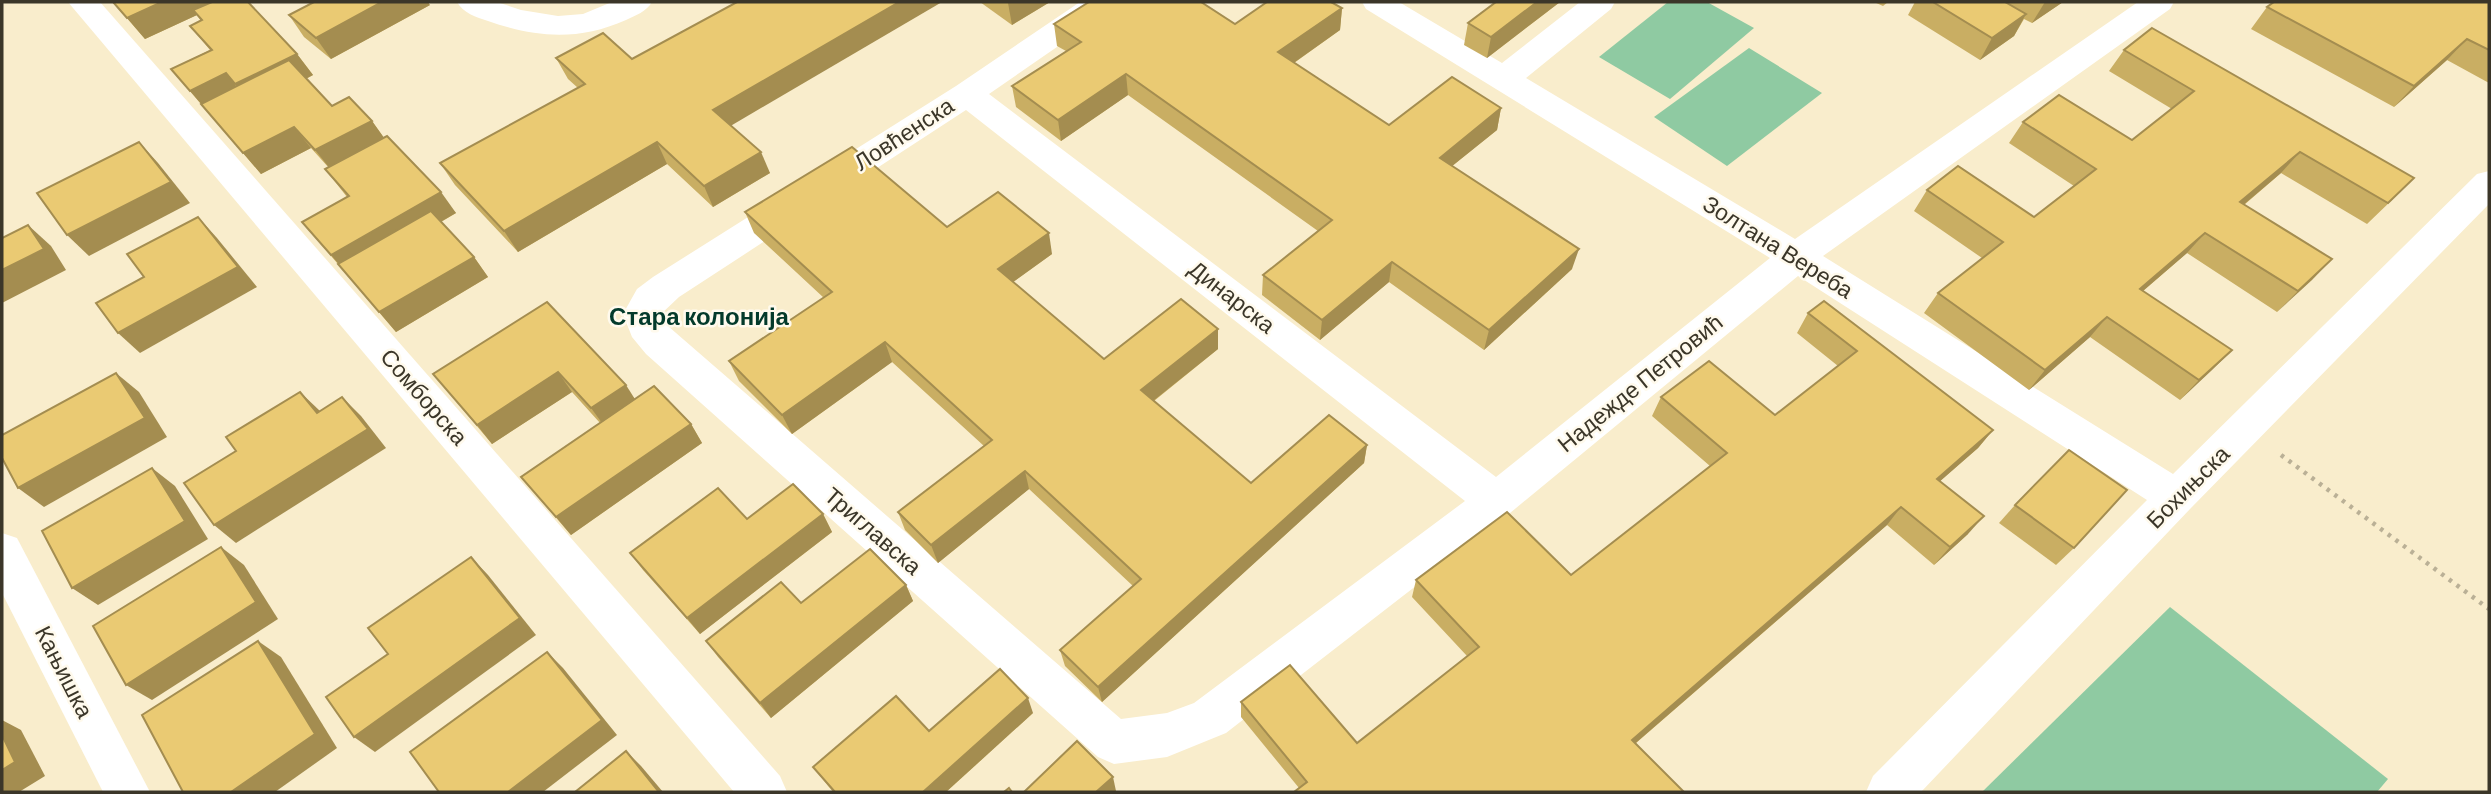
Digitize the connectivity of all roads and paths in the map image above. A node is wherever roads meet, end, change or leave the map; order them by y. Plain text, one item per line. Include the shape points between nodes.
1 (83, 2) edge
2 (472, 2) edge
3 (637, 2) edge
4 (1101, 2) edge
5 (1377, 2) edge
6 (1600, 2) edge
7 (2159, 2) edge
8 (1503, 79) junction
9 (967, 93) junction
10 (2489, 183) edge
11 (1796, 257) junction
12 (641, 314) joint
13 (2246, 430) junction
14 (2176, 498) junction
15 (1496, 500) junction
16 (2, 551) edge
17 (2489, 610) edge
18 (1114, 742) joint
19 (127, 792) edge
20 (764, 792) edge
21 (1889, 792) edge

1 - 20 street, Сомборска
2 - 3 street via 521,21 569,26
4 - 9 street, Ловћенска
5 - 8 street, Золтана Вереба
6 - 8 street
7 - 11 street, Надежде Петровић
8 - 11 street, Золтана Вереба
9 - 12 street, Ловћенска via 666,287 650,299
9 - 15 street, Динарска
10 - 13 street, Бохињска
11 - 14 street, Золтана Вереба
11 - 15 street, Надежде Петровић
12 - 18 street, Триглавска via 659,343
13 - 14 street, Бохињска
13 - 17 path
14 - 21 street, Бохињска
15 - 18 street, Надежде Петровић via 1210,718 1167,735
16 - 19 street, Кањишка

